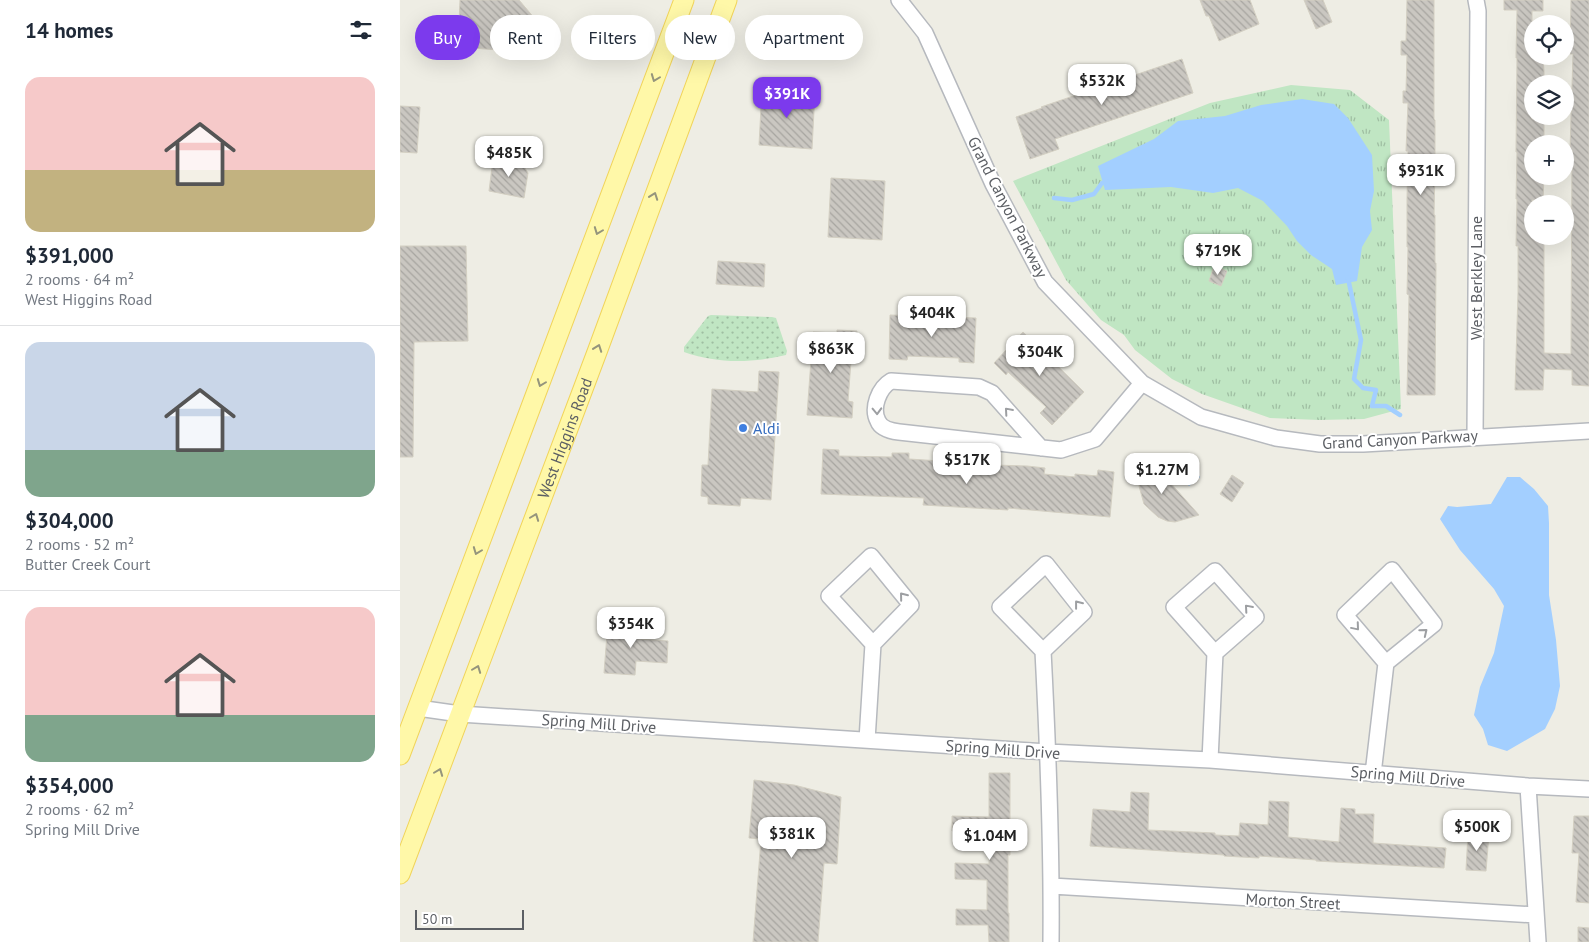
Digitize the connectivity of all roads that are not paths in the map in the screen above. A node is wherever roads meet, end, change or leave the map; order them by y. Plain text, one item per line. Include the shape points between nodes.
1 (684, 0) edge
2 (727, 0) edge
3 (899, 0) edge
4 (1476, 0) edge
5 (1142, 383) junction
6 (1589, 431) edge
7 (1475, 436) junction
8 (1040, 448) junction
9 (873, 644) junction
10 (1043, 651) junction
11 (1215, 654) junction
12 (1386, 663) junction
13 (418, 708) junction
14 (460, 714) junction
15 (866, 740) junction
16 (1048, 752) junction
17 (400, 756) edge
18 (1210, 760) junction
19 (1373, 774) junction
20 (1528, 786) junction
21 (1589, 789) edge
22 (400, 874) edge
23 (1052, 886) junction
24 (1535, 915) junction
25 (1051, 942) edge
26 (1538, 942) edge

1 -> 13 main road
14 -> 2 main road, West Higgins Road
3 - 5 street, Grand Canyon Parkway via 924,33 994,184 1045,282
4 - 7 street, West Berkley Lane
5 - 7 street, Grand Canyon Parkway via 1201,417 1276,438 1320,444 1363,444
5 - 8 street via 1095,440 1061,450
6 - 7 street, Grand Canyon Parkway
8 -> 8 street via 992,393 979,387 891,381 885,385 877,401 878,422 886,429
9 -> 9 street via 911,605 871,556 829,596
9 - 15 street
10 -> 10 street via 1084,612 1046,564 1000,607
10 - 16 street
11 -> 11 street via 1256,617 1215,571 1174,607
11 - 18 street
12 -> 12 street via 1434,624 1392,570 1345,615
12 - 19 street
13 - 14 street, Spring Mill Drive
13 - 17 main road
14 - 15 street, Spring Mill Drive
22 -> 14 main road, West Higgins Road
15 - 16 street, Spring Mill Drive
16 - 18 street, Spring Mill Drive
16 - 23 street
18 - 19 street, Spring Mill Drive
19 - 20 street, Spring Mill Drive
20 - 21 street, Spring Mill Drive
20 - 24 street
23 - 24 street, Morton Street
23 - 25 street
24 - 26 street

